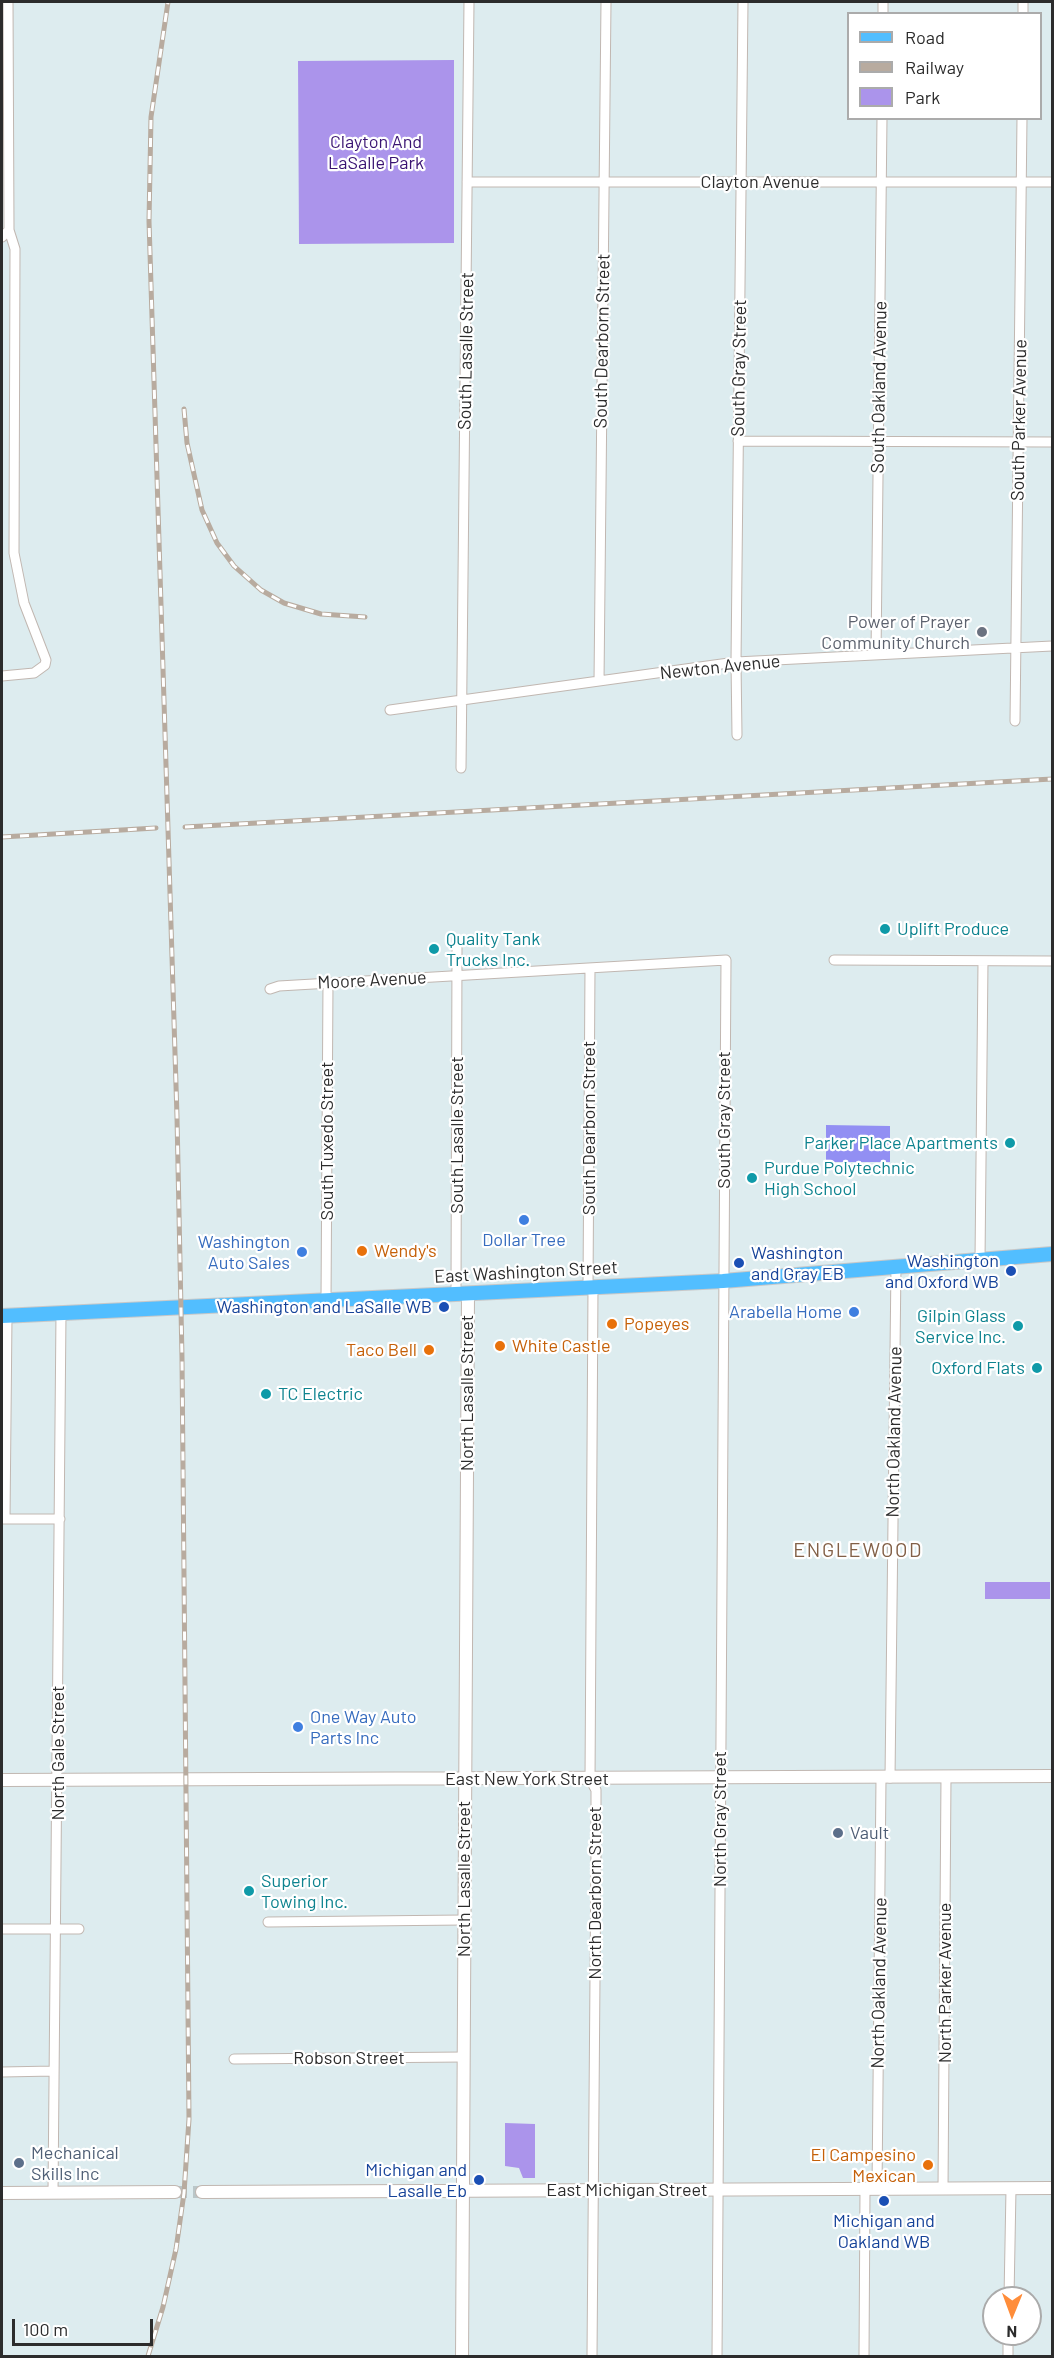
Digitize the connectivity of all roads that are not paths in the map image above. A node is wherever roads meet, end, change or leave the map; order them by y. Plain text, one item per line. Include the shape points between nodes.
1 (8, 2) edge
2 (469, 2) edge
3 (606, 2) edge
4 (743, 2) edge
5 (882, 120) edge
6 (1022, 120) edge
7 (467, 182) junction
8 (604, 182) junction
9 (741, 182) junction
10 (881, 182) junction
11 (1021, 182) junction
12 (1053, 182) edge
13 (5, 233) edge
14 (738, 441) junction
15 (879, 441) junction
16 (1019, 442) junction
17 (1053, 442) edge
18 (1053, 646) edge
19 (1016, 648) junction
20 (876, 656) junction
21 (736, 662) junction
22 (2, 676) edge
23 (599, 681) junction
24 (462, 700) junction
25 (390, 710) dead end
26 (1015, 721) dead end
27 (737, 735) dead end
28 (461, 768) dead end
29 (457, 948) dead end
30 (726, 960) joint
31 (834, 960) dead end
32 (1053, 961) edge
33 (983, 962) junction
34 (590, 968) junction
35 (458, 975) junction
36 (328, 983) junction
37 (270, 989) dead end
38 (1053, 1254) edge
39 (980, 1260) junction
40 (896, 1266) junction
41 (723, 1281) junction
42 (590, 1287) junction
43 (462, 1293) junction
44 (326, 1300) junction
45 (61, 1313) junction
46 (4, 1316) edge
47 (3, 1519) edge
48 (60, 1519) junction
49 (1053, 1776) edge
50 (946, 1777) junction
51 (720, 1778) junction
52 (885, 1778) junction
53 (590, 1779) junction
54 (2, 1780) edge
55 (58, 1780) junction
56 (465, 1780) junction
57 (464, 1920) junction
58 (268, 1922) dead end
59 (56, 1928) junction
60 (2, 1929) edge
61 (79, 1929) dead end
62 (464, 2057) junction
63 (234, 2059) dead end
64 (54, 2071) junction
65 (2, 2072) edge
66 (1011, 2188) junction
67 (1053, 2188) edge
68 (871, 2189) junction
69 (943, 2189) junction
70 (463, 2190) junction
71 (592, 2190) junction
72 (718, 2190) junction
73 (53, 2192) junction
74 (175, 2192) tunnel mouth
75 (202, 2192) tunnel mouth
76 (2, 2193) edge
77 (1009, 2286) edge
78 (462, 2356) edge
79 (592, 2356) edge
80 (717, 2356) edge
81 (864, 2356) edge

1 - 13 street
2 - 7 street, South Lasalle Street
3 - 8 street, South Dearborn Street
4 - 9 street, South Gray Street
5 - 10 street, South Oakland Avenue
6 - 11 street, South Parker Avenue
7 - 8 street, Clayton Avenue
7 - 24 street, South Lasalle Street
8 - 9 street, Clayton Avenue
8 - 23 street, South Dearborn Street
9 - 10 street, Clayton Avenue
9 - 14 street, South Gray Street
10 - 11 street, Clayton Avenue
10 - 15 street, South Oakland Avenue
11 - 12 street, Clayton Avenue
11 - 16 street, South Parker Avenue
13 - 22 street via 15,249 14,552 24,603 46,660 39,670 27,675
14 - 15 street
14 - 21 street, South Gray Street
15 - 16 street
15 - 20 street, South Oakland Avenue
16 - 17 street
16 - 19 street, South Parker Avenue
18 - 19 street, Newton Avenue
19 - 20 street, Newton Avenue
19 - 26 street, South Parker Avenue
20 - 21 street, Newton Avenue
21 - 23 street, Newton Avenue
21 - 27 street, South Gray Street
23 - 24 street, Newton Avenue
24 - 25 street, Newton Avenue
24 - 28 street, South Lasalle Street
29 - 35 street, South Lasalle Street
30 - 34 street, Moore Avenue
30 - 41 street, South Gray Street
31 - 33 street
32 - 33 street
33 - 39 street
34 - 35 street, Moore Avenue
34 - 42 street, South Dearborn Street
35 - 36 street, Moore Avenue
35 - 43 street, South Lasalle Street
36 - 37 street, Moore Avenue
36 - 44 street, South Tuxedo Street
38 - 39 main road, East Washington Street
39 - 40 main road, East Washington Street
40 - 41 main road, East Washington Street
40 - 52 street, North Oakland Avenue
41 - 42 main road, East Washington Street
41 - 51 street, North Gray Street
42 - 43 main road, East Washington Street
42 - 53 street, North Dearborn Street
43 - 44 main road, East Washington Street
43 - 56 main road, North Lasalle Street
44 - 45 main road, East Washington Street
45 - 46 main road, East Washington Street
45 - 48 street, North Gale Street
46 - 47 street
47 - 48 street
48 - 55 street, North Gale Street
49 - 50 main road, East New York Street
50 - 52 main road, East New York Street
50 - 69 street, North Parker Avenue
51 - 52 main road, East New York Street
51 - 53 main road, East New York Street
51 - 72 street, North Gray Street
52 - 68 street, North Oakland Avenue
53 - 56 main road, East New York Street
53 - 71 street, North Dearborn Street via 596,1790
54 - 55 main road, East New York Street
55 - 56 main road, East New York Street
55 - 59 street, North Gale Street
56 - 57 main road, North Lasalle Street
57 - 58 street
57 - 62 main road, North Lasalle Street
59 - 60 street
59 - 61 street
59 - 64 street, North Gale Street
62 - 63 street, Robson Street
62 - 70 main road, North Lasalle Street
64 - 65 street
64 - 73 street, North Gale Street
66 - 67 main road, East Michigan Street
66 - 69 main road, East Michigan Street
66 - 77 street
68 - 69 main road, East Michigan Street
68 - 72 main road, East Michigan Street
68 - 81 street, North Oakland Avenue
70 - 71 main road, East Michigan Street
70 - 75 main road, East Michigan Street
70 - 78 main road, North Lasalle Street
71 - 72 main road, East Michigan Street
71 - 79 street, North Dearborn Street
72 - 80 street, North Gray Street
73 - 74 main road
73 - 76 main road

